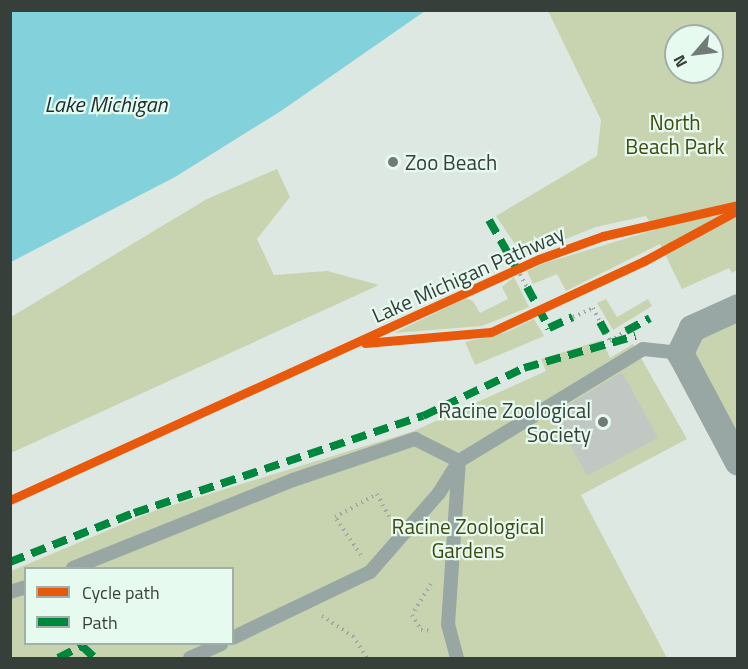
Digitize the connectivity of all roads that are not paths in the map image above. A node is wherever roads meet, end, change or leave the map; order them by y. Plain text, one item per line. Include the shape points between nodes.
1 (738, 307) edge
2 (681, 348) junction
3 (459, 461) junction
4 (738, 462) edge
5 (76, 567) edge
6 (234, 637) edge
7 (219, 645) edge
8 (190, 658) edge
9 (457, 658) edge

1 - 2 street via 692,328
2 - 3 lane via 643,349
2 - 4 street
3 - 5 lane via 414,439 293,480
3 - 6 lane via 401,539 370,572
3 - 9 lane via 448,625
7 - 8 lane

